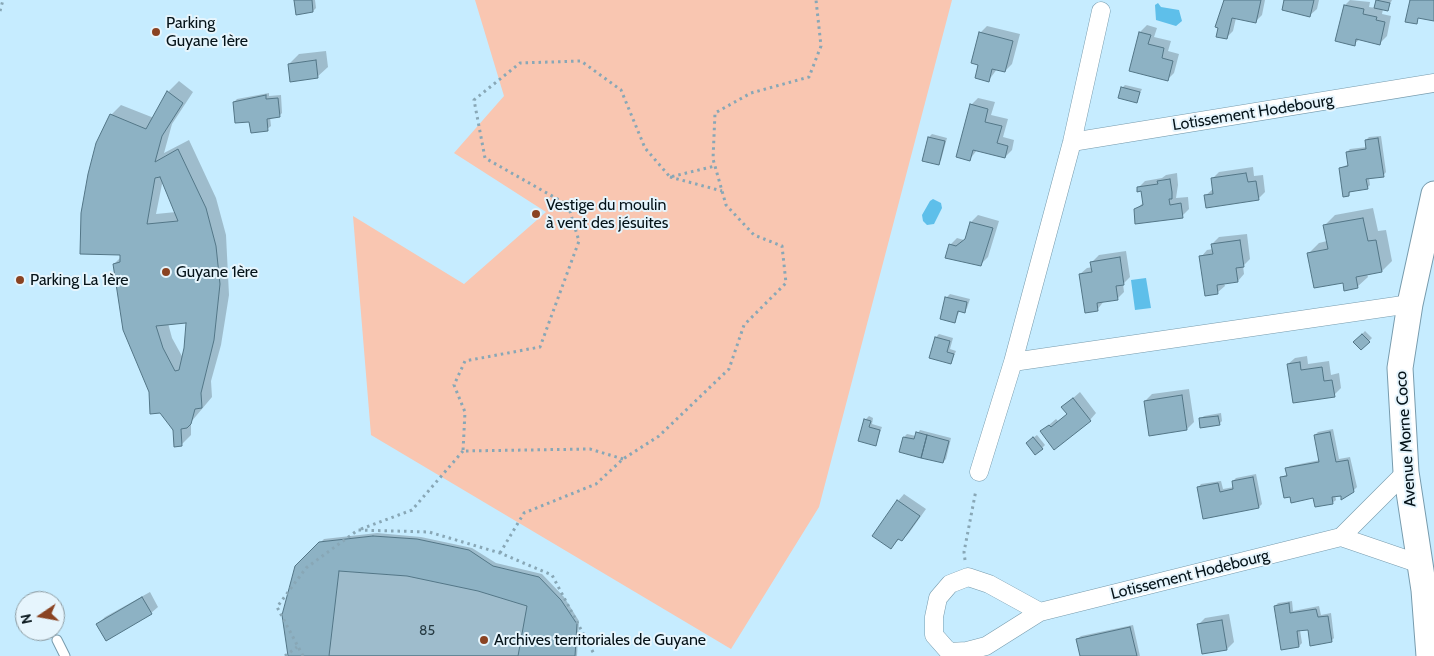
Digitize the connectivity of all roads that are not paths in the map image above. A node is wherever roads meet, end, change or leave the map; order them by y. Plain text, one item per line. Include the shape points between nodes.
1 (1101, 11) dead end
2 (1434, 83) edge
3 (1072, 142) junction
4 (1434, 194) edge
5 (1410, 304) junction
6 (1013, 362) junction
7 (980, 472) road end
8 (1406, 472) junction
9 (1341, 537) junction
10 (1420, 564) junction
11 (1040, 612) junction
12 (58, 641) edge
13 (65, 656) edge
14 (1430, 656) edge

1 - 3 street
2 - 3 street, Lotissement Hodebourg
3 - 6 street
4 - 5 street, Avenue Morne Coco
5 - 6 street
5 - 8 street, Avenue Morne Coco via 1400,368
6 - 7 street
8 - 9 street
8 - 10 street, Avenue Morne Coco
9 - 10 street
9 - 11 street, Lotissement Hodebourg
10 - 14 street, Avenue Morne Coco
11 - 11 street, Lotissement Hodebourg via 989,584 968,577 950,584 938,598 934,635 949,652 967,651 986,646
12 - 13 lane

